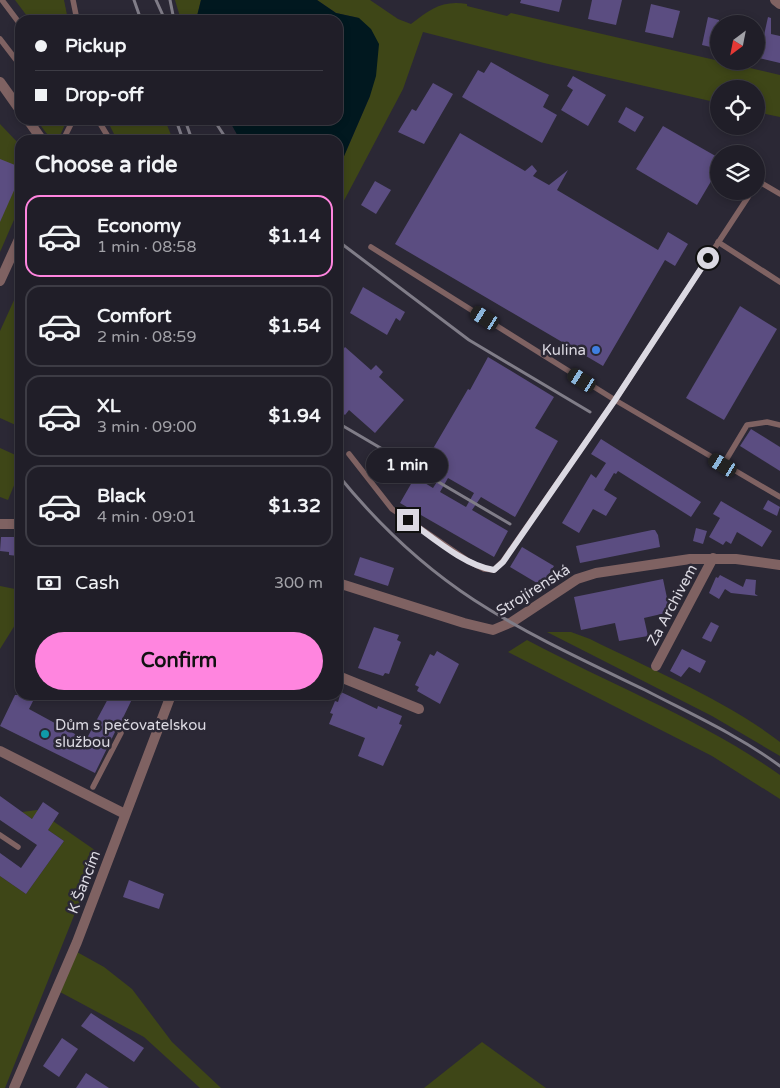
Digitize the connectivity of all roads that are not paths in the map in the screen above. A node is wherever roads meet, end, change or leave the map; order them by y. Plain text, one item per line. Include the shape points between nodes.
1 (2, 0) edge
2 (73, 0) edge
3 (775, 0) edge
4 (780, 4) edge
5 (76, 15) edge
6 (15, 17) edge
7 (0, 39) edge
8 (15, 58) edge
9 (0, 82) edge
10 (15, 102) edge
11 (765, 185) edge
12 (780, 194) edge
13 (746, 200) edge
14 (718, 242) junction
15 (371, 247) dead end
16 (15, 248) edge
17 (0, 281) edge
18 (780, 282) edge
19 (615, 400) junction
20 (780, 425) edge
21 (350, 454) dead end
22 (723, 465) junction
23 (780, 497) edge
24 (0, 524) edge
25 (15, 524) edge
26 (713, 558) junction
27 (780, 565) edge
28 (343, 585) edge
29 (656, 666) dead end
30 (343, 678) edge
31 (170, 700) edge
32 (419, 709) dead end
33 (118, 728) dead end
34 (0, 751) edge
35 (93, 787) dead end
36 (125, 814) junction
37 (0, 835) edge
38 (18, 848) dead end
39 (14, 1088) edge

1 - 6 lane
2 - 5 lane
3 - 4 street
7 - 8 lane
9 - 10 street
11 - 12 lane
13 - 14 lane
14 - 18 lane
14 - 19 lane
15 - 19 lane
16 - 17 street
19 - 21 lane via 503,562 494,570 470,562 392,510
19 - 22 lane
20 - 22 lane via 767,422 747,425
22 - 23 lane
24 - 25 street
26 - 27 street, Strojírenská
26 - 28 street, Strojírenská via 666,561 586,576 512,622 493,630 464,624
26 - 29 street, Za Archivem
30 - 32 street
31 - 36 street, K Šancím
33 - 35 lane via 122,733
34 - 36 street
36 - 39 street, K Šancím via 77,942
37 - 38 lane

